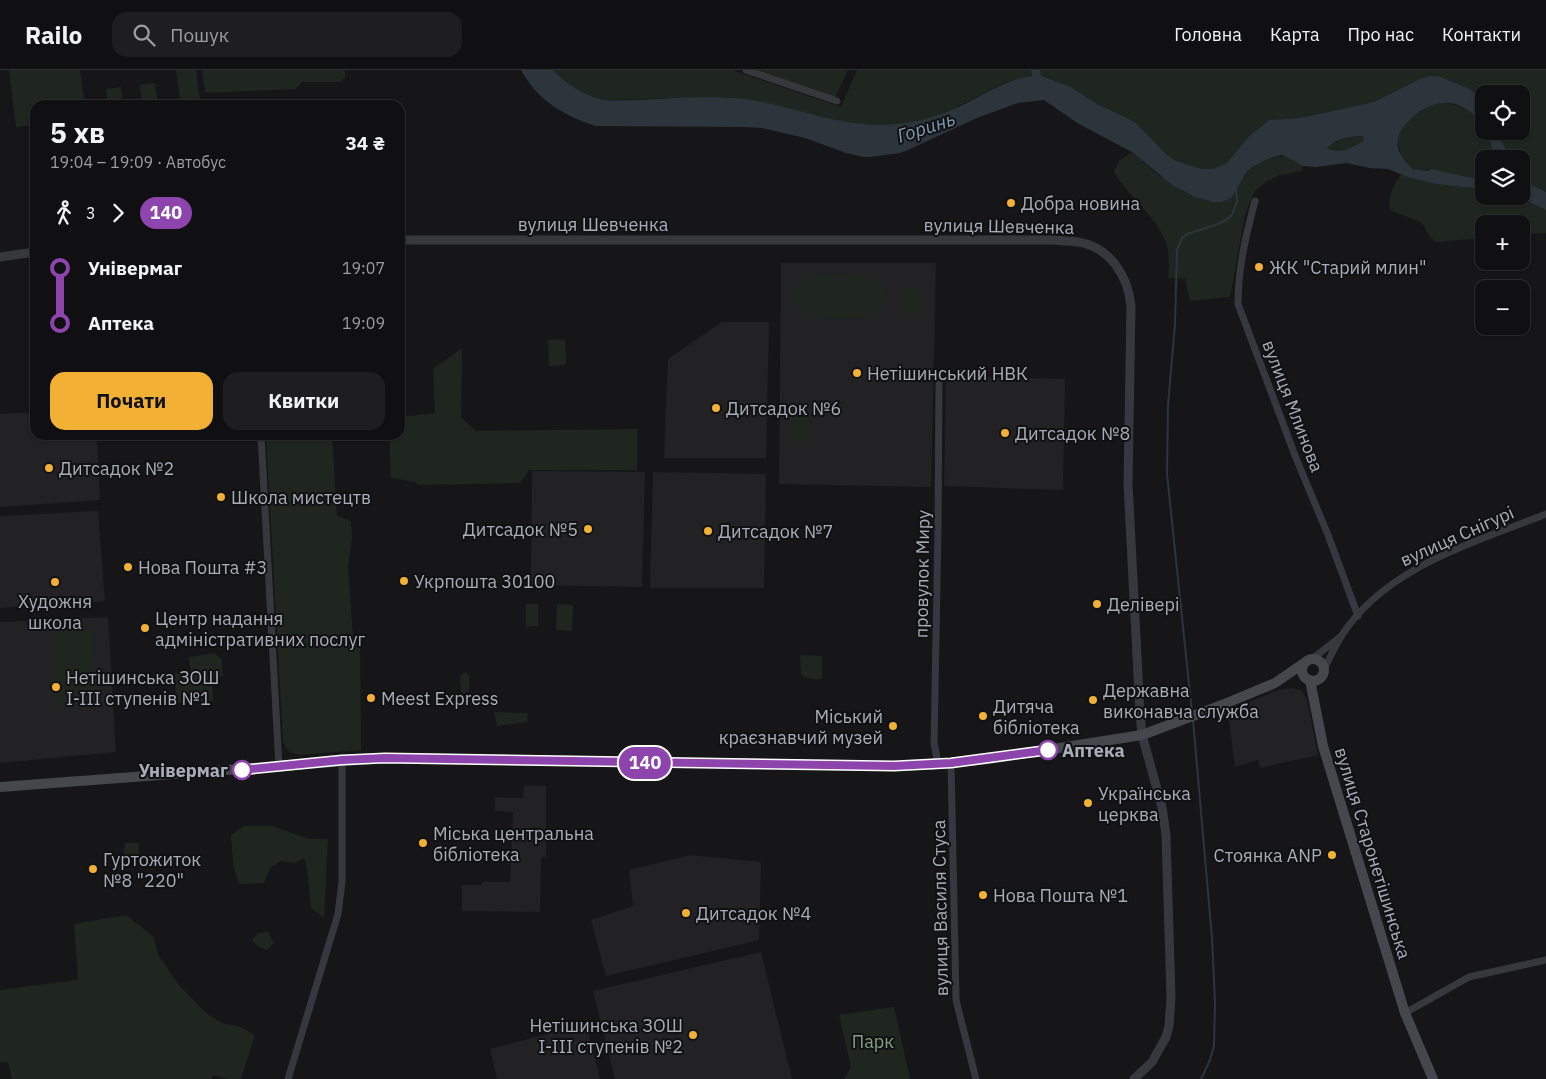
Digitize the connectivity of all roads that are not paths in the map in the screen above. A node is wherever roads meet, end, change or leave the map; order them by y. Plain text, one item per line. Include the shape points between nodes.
1 (746, 70) edge
2 (837, 100) dead end
3 (1255, 201) dead end
4 (405, 240) edge
5 (30, 253) edge
6 (0, 257) edge
7 (938, 384) dead end
8 (261, 440) edge
9 (1546, 514) edge
10 (1358, 616) junction
11 (1342, 635) junction
12 (1308, 661) junction
13 (1324, 672) junction
14 (1308, 679) junction
15 (1275, 683) junction
16 (1314, 702) junction
17 (1142, 734) junction
18 (342, 760) junction
19 (951, 763) junction
20 (938, 764) junction
21 (280, 766) junction
22 (0, 788) edge
23 (1546, 960) edge
24 (1405, 1013) junction
25 (288, 1079) edge
26 (976, 1079) edge
27 (1134, 1079) edge
28 (1433, 1079) edge

1 - 2 street
3 - 10 street, вулиця Млинова via 1238,280 1238,304
4 - 17 street, вулиця Шевченка via 1054,240 1087,244 1105,254 1123,275 1131,306 1128,484
5 - 6 street
7 - 20 street, провулок Миру via 934,743
8 - 21 street
9 - 10 street, вулиця Снігурі via 1412,571 1381,593
10 - 11 street, вулиця Снігурі
11 - 12 street, вулиця Снігурі
11 - 13 street, вулиця Снігурі
12 - 13 main road via 1319,660
12 - 14 main road via 1302,671
12 - 15 main road, вулиця Снігурі
13 - 14 main road via 1316,680
13 - 16 main road
14 - 15 main road, вулиця Снігурі
14 - 16 main road, вулиця Старонетішинська
15 - 17 main road, вулиця Снігурі
16 - 24 main road, вулиця Старонетішинська via 1328,761
17 - 19 main road, вулиця Снігурі
17 - 27 street, вулиця Шевченка via 1162,807 1166,835 1171,1014 1160,1050
18 - 20 main road, вулиця Снігурі
18 - 21 main road, вулиця Снігурі
18 - 25 street via 342,882 338,914
19 - 20 main road, вулиця Снігурі
19 - 26 street, вулиця Василя Стуса via 956,1000
21 - 22 main road, вулиця Снігурі
23 - 24 street via 1468,977
24 - 28 main road, вулиця Старонетішинська

